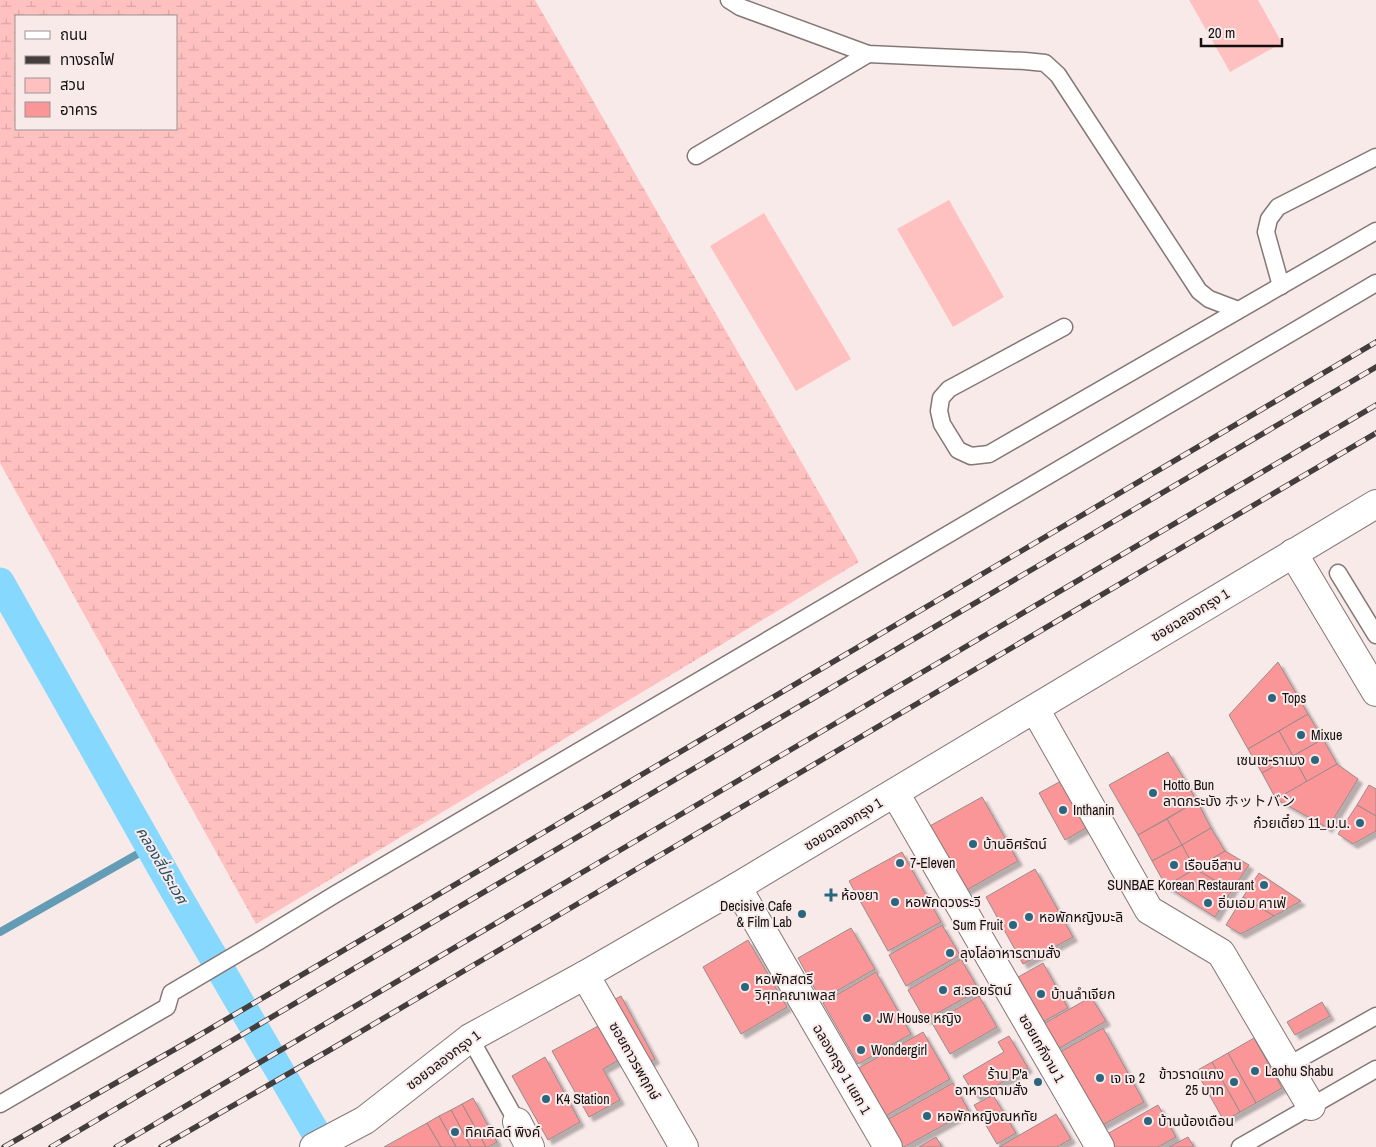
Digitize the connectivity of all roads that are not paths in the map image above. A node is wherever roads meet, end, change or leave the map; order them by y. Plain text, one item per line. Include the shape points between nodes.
1 (729, 0) edge
2 (868, 54) junction
3 (696, 156) dead end
4 (1376, 157) edge
5 (1376, 231) edge
6 (1376, 283) edge
7 (1281, 286) junction
8 (1238, 310) junction
9 (1064, 327) dead end
10 (1376, 504) edge
11 (1293, 553) junction
12 (1338, 573) dead end
13 (1376, 635) edge
14 (1376, 692) edge
15 (1035, 708) junction
16 (895, 793) junction
17 (737, 887) junction
18 (585, 975) junction
19 (1376, 1016) edge
20 (470, 1038) junction
21 (1288, 1066) junction
22 (1376, 1069) edge
23 (0, 1104) edge
24 (1311, 1106) junction
25 (524, 1140) edge
26 (314, 1147) edge
27 (684, 1147) edge
28 (888, 1147) edge
29 (1100, 1147) edge
30 (1240, 1147) edge

1 - 2 lane via 740,8
2 - 3 lane
2 - 8 lane via 1045,63 1058,75 1199,291 1209,299
4 - 7 lane via 1278,207 1269,219 1266,232
5 - 7 lane
6 - 23 lane via 342,890 171,993 168,1007
7 - 8 lane
8 - 9 lane via 989,454 971,456 958,450 942,424 940,398 949,389
10 - 11 street, ซอยฉลองกรุง 1
11 - 14 street
11 - 15 street, ซอยฉลองกรุง 1
12 - 13 lane
15 - 16 street, ซอยฉลองกรุง 1
15 - 21 street via 1149,910 1221,953
16 - 17 street, ซอยฉลองกรุง 1
16 - 29 street, ซอยเกกีงาม 1
17 - 18 street, ซอยฉลองกรุง 1
17 - 28 street, ฉลองกรุง 1 แยก 1
18 - 20 street, ซอยฉลองกรุง 1
18 - 27 street, ซอยถาวรพฤกษ์
19 - 21 lane
20 - 25 lane
20 - 26 street, ซอยฉลองกรุง 1 via 365,1120
21 - 24 street
22 - 24 lane
24 - 30 lane

